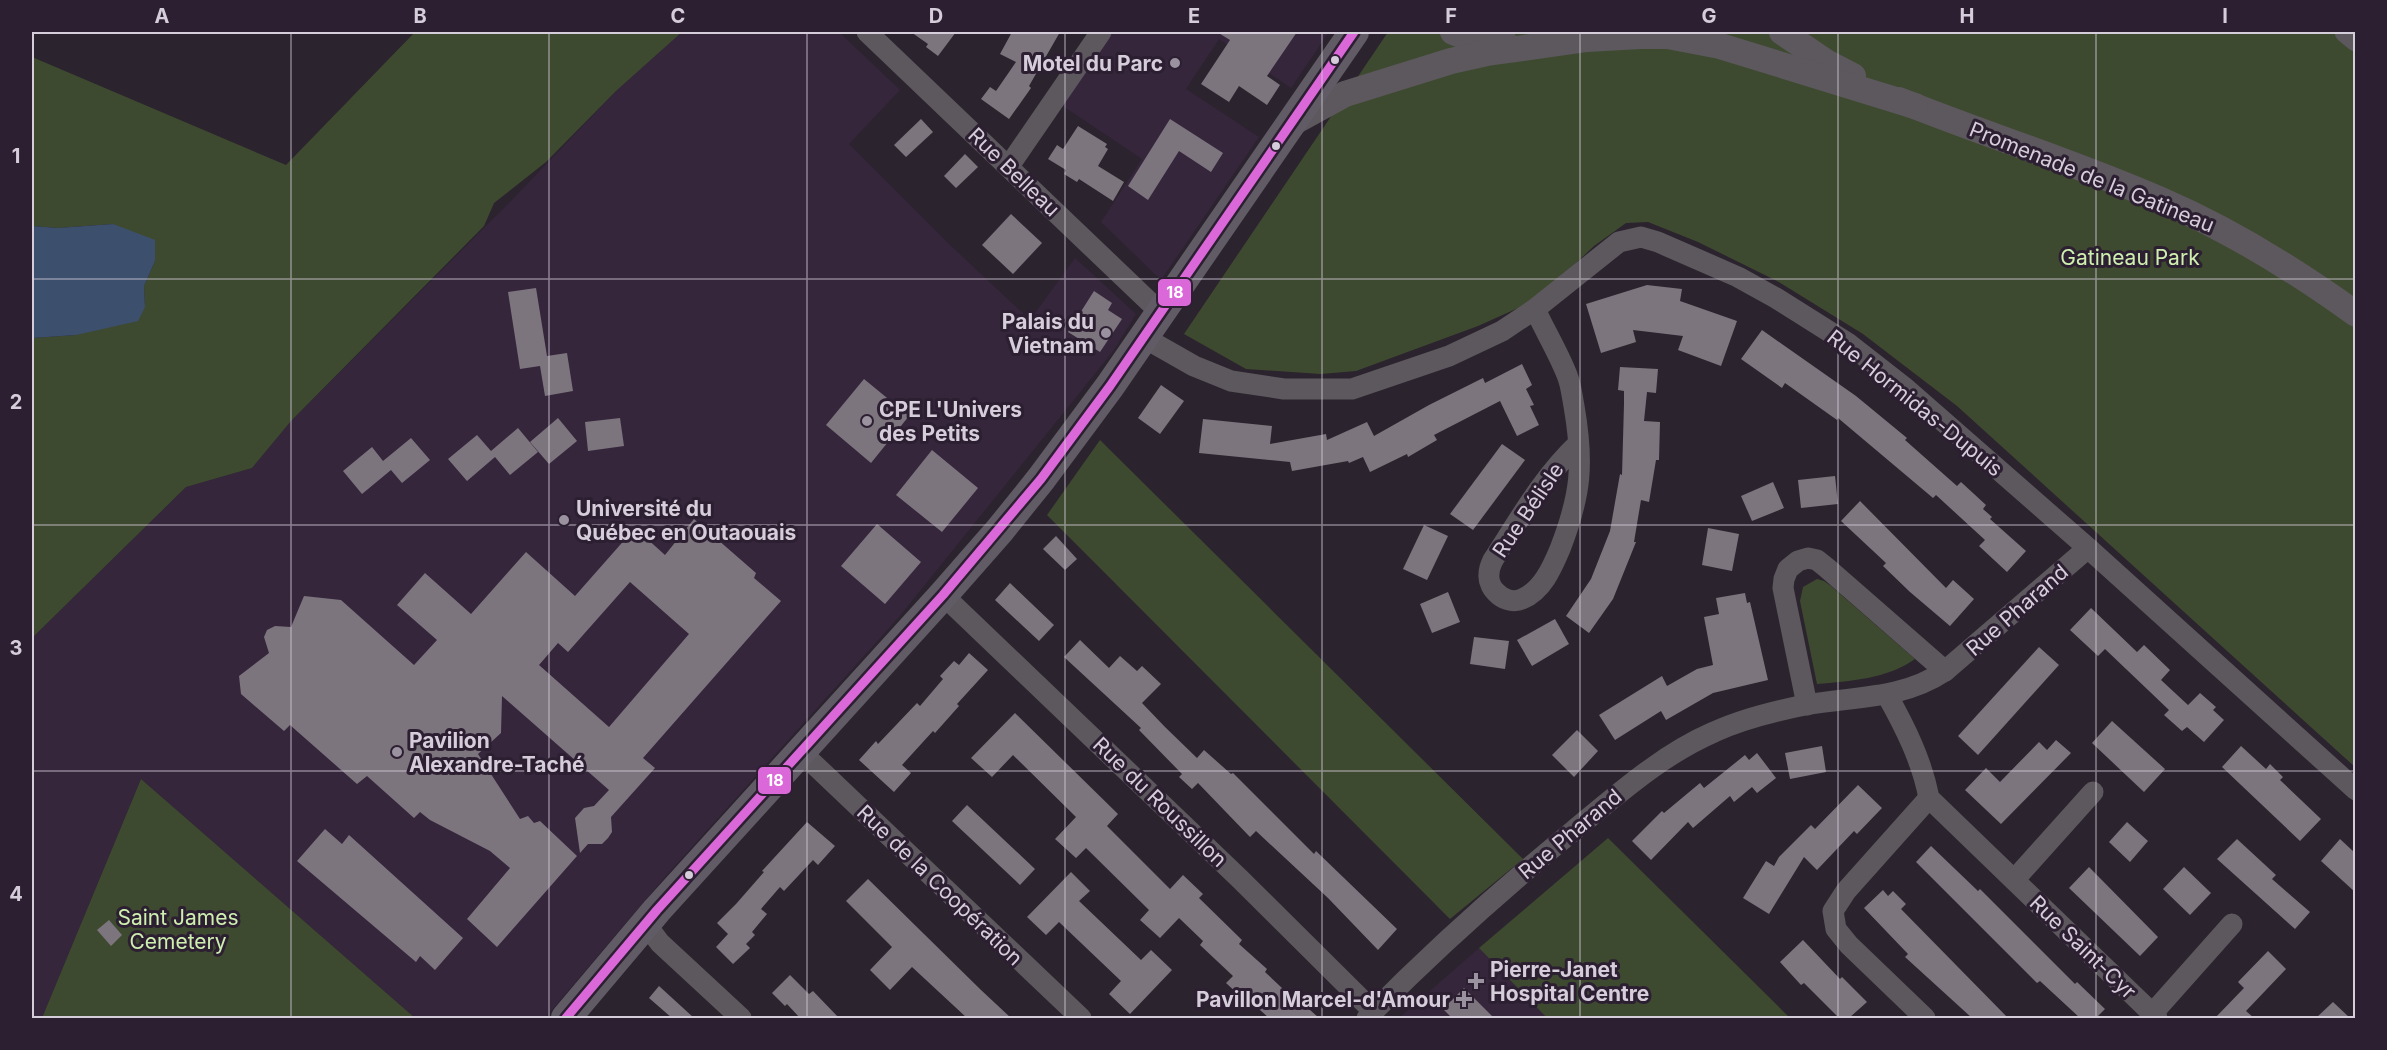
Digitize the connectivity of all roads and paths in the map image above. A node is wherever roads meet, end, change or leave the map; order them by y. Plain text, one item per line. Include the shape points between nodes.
1 (867, 32) edge
2 (1101, 32) edge
3 (1354, 32) edge
4 (1453, 32) edge
5 (1782, 32) edge
6 (2345, 32) edge
7 (2355, 41) edge
8 (1534, 46) junction
9 (1915, 106) junction
10 (1292, 123) junction
11 (1009, 166) junction
12 (1535, 309) junction
13 (1161, 313) junction
14 (2355, 314) edge
15 (1143, 337) junction
16 (1578, 444) junction
17 (2088, 548) junction
18 (943, 595) junction
19 (1945, 671) junction
20 (1887, 695) junction
21 (1807, 705) junction
22 (800, 751) junction
23 (2355, 790) edge
24 (2093, 792) dead end
25 (1929, 798) junction
26 (2014, 880) junction
27 (645, 923) junction
28 (2232, 924) dead end
29 (1370, 1015) edge
30 (2155, 1016) edge
31 (566, 1018) edge
32 (741, 1018) edge
33 (1080, 1018) edge
34 (1925, 1018) edge

1 - 11 street, Rue Belleau
2 - 11 street
3 - 10 main road
4 - 8 street via 1468,38
5 - 9 street via 1826,62
6 - 7 street
8 - 9 street via 1640,36 1694,40
8 - 10 street via 1451,61 1391,78 1345,94
9 - 14 street, Promenade de la Gatineau via 2163,201 2271,256
10 - 13 main road
11 - 13 street, Rue Belleau
12 - 15 street, Rue Hormidas-Dupuis via 1502,331 1449,356 1352,390 1284,389 1231,381 1194,366
12 - 16 street, Rue Bélisle via 1568,376
12 - 17 street, Rue Hormidas-Dupuis via 1619,242 1641,237 1689,254 1776,298 1849,344 1904,387
13 - 15 main road
15 - 18 main road via 1041,479
16 - 16 street, Rue Bélisle via 1559,461 1493,560 1488,574 1491,586 1508,600 1520,601 1532,594 1555,560 1578,494
17 - 19 street, Rue Pharand
17 - 23 street, Rue Hormidas-Dupuis
18 - 22 main road
18 - 29 street, Rue du Roussillon via 1240,879
19 - 20 street, Rue Pharand via 1917,687
19 - 21 street, Rue Pharand via 1827,568 1808,558 1788,569 1783,588
20 - 21 street, Rue Pharand
20 - 25 street via 1911,742
21 - 29 street, Rue Pharand via 1713,732 1656,765 1473,916
22 - 27 main road
22 - 33 street, Rue de la Coopération
24 - 26 street, Rue Saint-Cyr
25 - 26 street, Rue Saint-Cyr
25 - 34 street via 1846,891 1833,911 1836,929 1849,945
26 - 30 street, Rue Saint-Cyr
27 - 31 main road
27 - 32 street via 660,943
28 - 30 street, Rue Saint-Cyr

